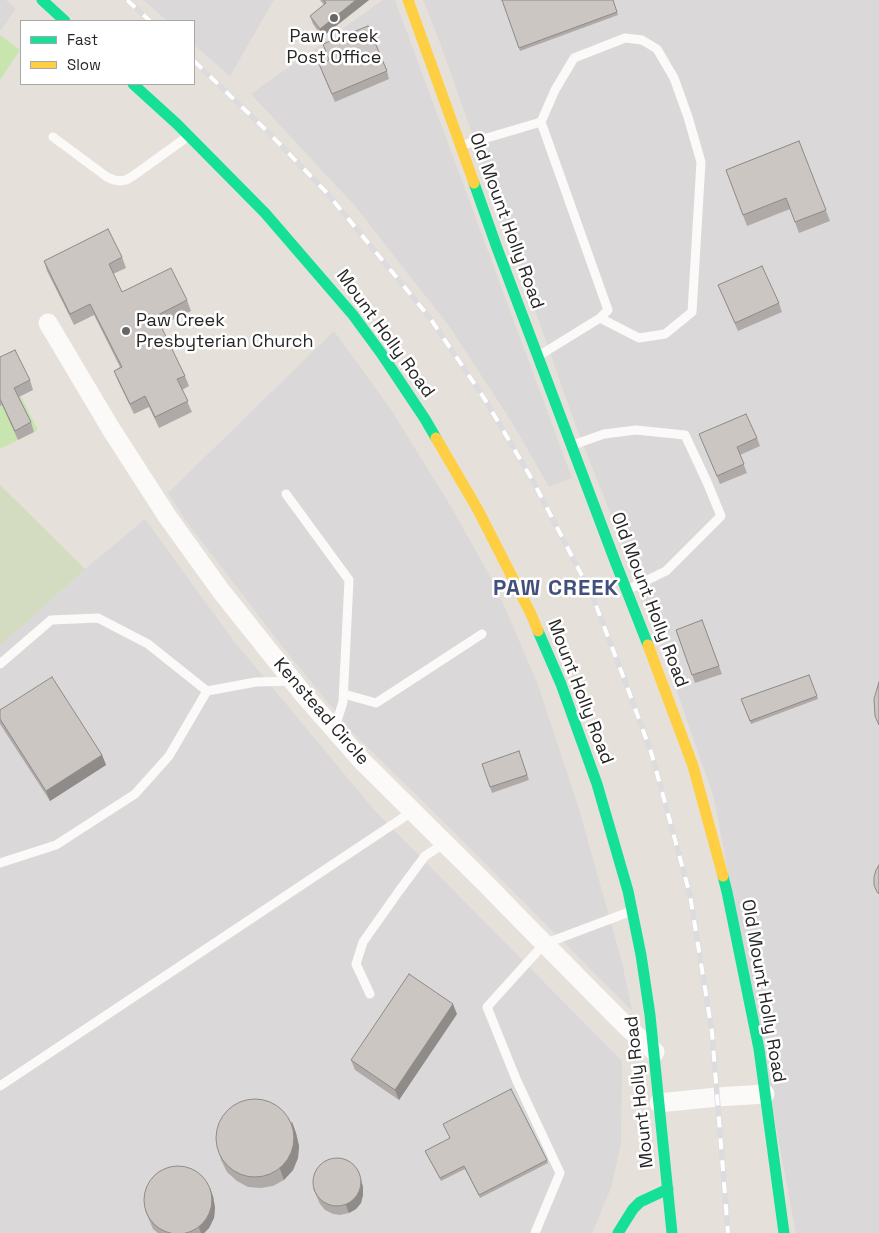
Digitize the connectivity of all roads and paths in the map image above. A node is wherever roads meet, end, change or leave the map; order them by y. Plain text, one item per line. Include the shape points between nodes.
1 (42, 0) edge
2 (408, 0) edge
3 (64, 20) edge
4 (134, 85) edge
5 (541, 122) junction
6 (189, 136) junction
7 (53, 138) dead end
8 (460, 146) junction
9 (600, 318) junction
10 (48, 323) dead end
11 (538, 357) junction
12 (571, 446) junction
13 (286, 494) dead end
14 (626, 590) junction
15 (482, 634) dead end
16 (0, 664) edge
17 (292, 681) junction
18 (207, 691) junction
19 (344, 694) junction
20 (334, 730) junction
21 (413, 811) junction
22 (445, 843) junction
23 (0, 863) edge
24 (632, 911) junction
25 (544, 944) junction
26 (370, 994) dead end
27 (655, 1052) junction
28 (0, 1086) edge
29 (765, 1094) junction
30 (660, 1104) junction
31 (668, 1189) junction
32 (534, 1233) edge
33 (618, 1233) edge
34 (672, 1233) edge
35 (784, 1233) edge

1 - 3 street
2 - 8 street, Old Mount Holly Road
4 - 6 street, Mount Holly Road
5 - 8 lane
5 - 9 lane via 608,310
5 - 9 lane via 574,58 625,38 642,40 657,49 674,78 688,117 701,162 692,312 665,334 639,338
6 - 7 lane via 134,176 120,181 107,177
6 - 24 street, Mount Holly Road via 266,213 353,315 425,419 478,510 531,614 561,684 597,784
8 - 11 street, Old Mount Holly Road
9 - 11 lane
10 - 17 street, Kenstead Circle via 167,516
11 - 12 street, Old Mount Holly Road
12 - 14 street, Old Mount Holly Road
12 - 14 lane via 604,434 636,430 685,435 721,516 666,571
13 - 19 lane via 348,580
14 - 29 street, Old Mount Holly Road via 692,766 711,832 747,988
15 - 19 lane via 376,703
16 - 18 lane via 52,620 98,618 148,644
17 - 18 lane via 256,682
17 - 20 street, Kenstead Circle
18 - 23 lane via 169,756 135,794 56,844
19 - 20 lane
20 - 21 street, Kenstead Circle
21 - 22 street, Kenstead Circle
21 - 28 lane
22 - 25 street, Kenstead Circle
22 - 26 lane via 425,856 363,942 356,964
24 - 25 lane
24 - 27 street, Mount Holly Road
25 - 27 street, Kenstead Circle
25 - 32 lane via 487,1007 560,1173
27 - 30 street, Mount Holly Road
29 - 30 street
29 - 35 street, Old Mount Holly Road
30 - 31 street, Mount Holly Road
31 - 33 street via 640,1202
31 - 34 street, Mount Holly Road

